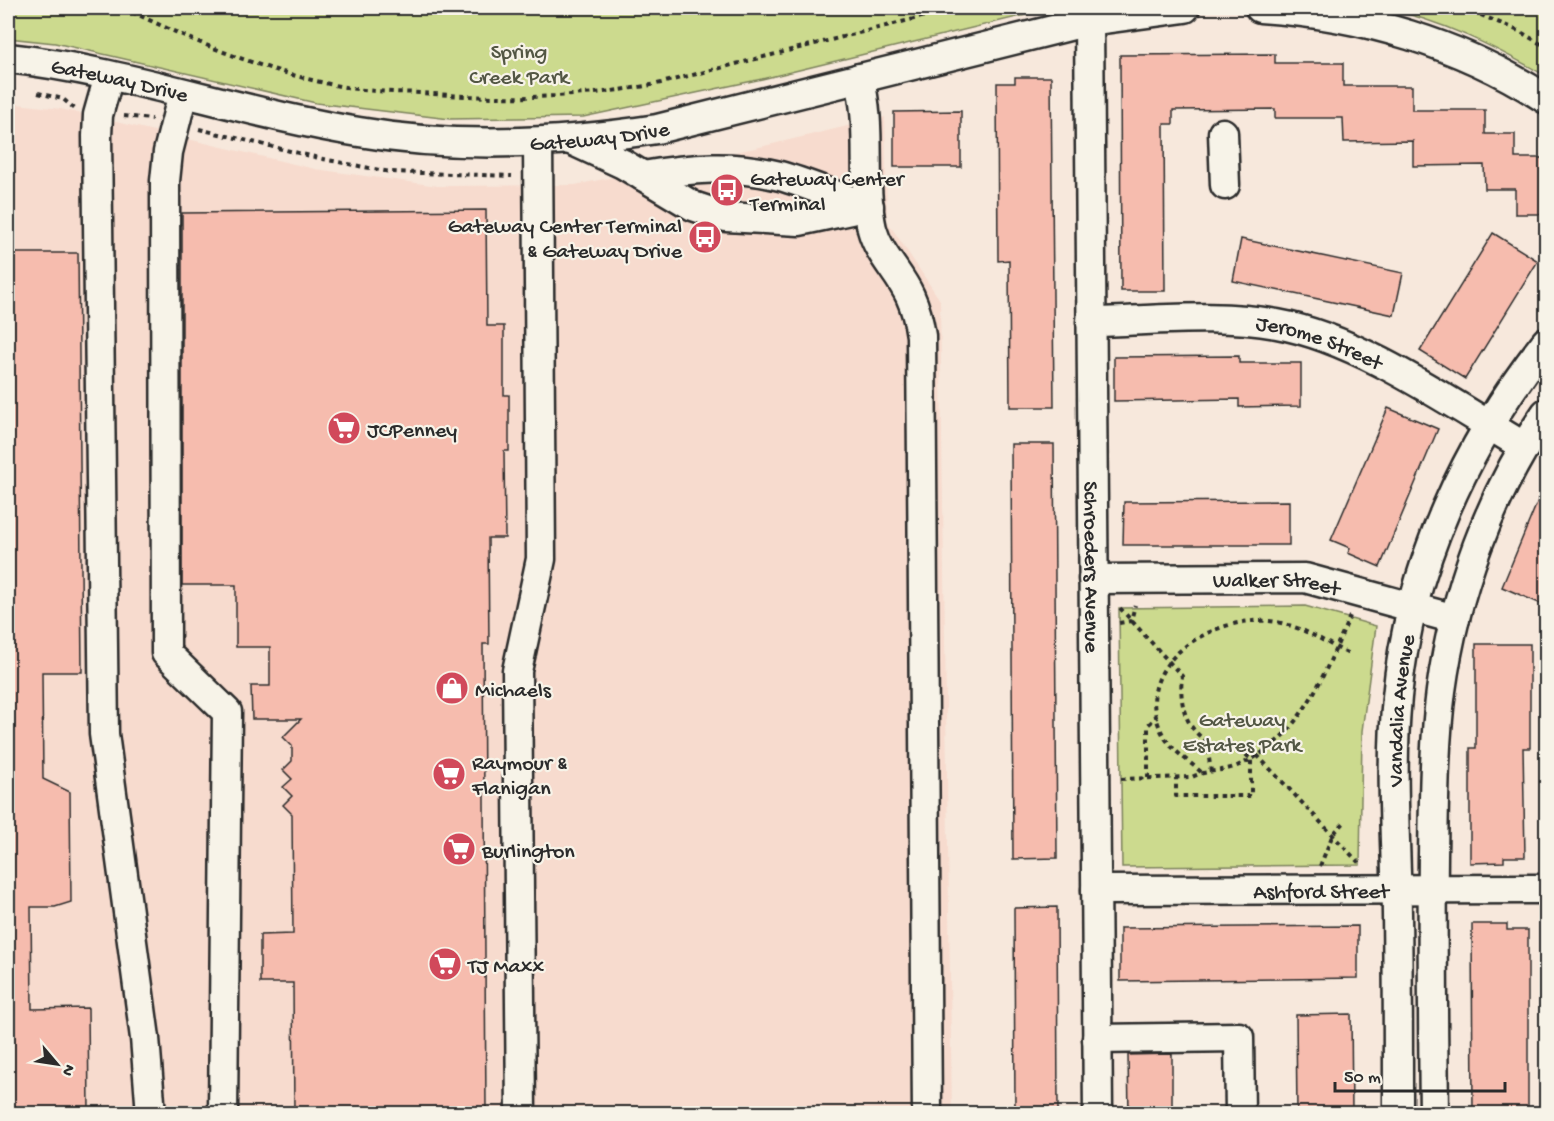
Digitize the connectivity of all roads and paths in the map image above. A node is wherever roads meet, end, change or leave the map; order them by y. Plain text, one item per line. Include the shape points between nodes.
1 (124, 8) edge
2 (957, 8) edge
3 (1185, 8) edge
4 (1260, 8) edge
5 (1464, 8) edge
6 (1089, 21) junction
7 (1546, 47) edge
8 (8, 58) edge
9 (109, 76) junction
10 (860, 78) junction
11 (38, 93) dead end
12 (183, 93) junction
13 (1546, 99) edge
14 (77, 112) dead end
15 (122, 116) dead end
16 (156, 119) dead end
17 (194, 128) dead end
18 (1224, 133) dead end
19 (569, 139) junction
20 (538, 142) junction
21 (512, 176) dead end
22 (643, 176) junction
23 (1225, 184) dead end
24 (869, 206) junction
25 (1091, 322) junction
26 (1546, 342) edge
27 (1546, 413) edge
28 (1489, 426) junction
29 (1525, 447) junction
30 (1093, 579) junction
31 (1135, 605) dead end
32 (1117, 606) dead end
33 (1413, 607) junction
34 (1352, 614) dead end
35 (1455, 619) junction
36 (1131, 621) junction
37 (1117, 624) dead end
38 (1336, 648) junction
39 (1349, 654) dead end
40 (1168, 661) junction
41 (1157, 717) junction
42 (1211, 743) junction
43 (1257, 755) junction
44 (1251, 758) junction
45 (1201, 772) junction
46 (1210, 772) junction
47 (1118, 778) dead end
48 (1148, 778) junction
49 (1176, 778) junction
50 (1344, 823) dead end
51 (1333, 834) junction
52 (1319, 868) dead end
53 (1365, 868) dead end
54 (1432, 889) junction
55 (1546, 889) edge
56 (1096, 890) junction
57 (1396, 890) junction
58 (1097, 1039) junction
59 (151, 1113) edge
60 (223, 1113) edge
61 (521, 1113) edge
62 (927, 1113) edge
63 (1098, 1113) edge
64 (1240, 1113) edge
65 (1398, 1113) edge
66 (1434, 1113) edge

1 - 2 path via 211,48 306,78 351,88 499,99 608,93 657,84
3 - 6 street, Gateway Drive
4 - 13 street via 1331,16 1403,33 1472,58
5 - 7 path
6 - 10 street, Gateway Drive
6 - 25 street, Schroeders Avenue
8 - 9 street, Gateway Drive
9 - 12 street, Gateway Drive
9 - 59 street via 98,115 97,136 104,734 145,1038
10 - 19 street, Gateway Drive via 657,129
10 - 24 street via 867,122
11 - 14 path via 63,99
12 - 20 street, Gateway Drive via 328,127 393,137 467,143
12 - 60 street via 165,181 166,653 227,712
15 - 16 path
17 - 21 path via 390,172
18 - 23 street
19 - 20 street, Gateway Drive
19 - 22 street
20 - 61 street via 541,559 517,671
22 - 24 street via 702,167 747,169
22 - 24 street via 693,206 726,217 799,221
24 - 62 street via 878,244 910,295 921,336
25 - 28 street, Jerome Street via 1238,320 1297,328 1353,350
25 - 30 street, Schroeders Avenue
26 - 28 street, Vandalia Avenue
27 - 29 street, Vandalia Avenue
28 - 29 street, Jerome Street
28 - 33 street, Vandalia Avenue via 1441,520
29 - 35 street, Vandalia Avenue via 1479,544
30 - 33 street, Walker Street via 1305,578
30 - 56 street, Schroeders Avenue
31 - 36 path
32 - 36 path
33 - 35 street, Walker Street
33 - 57 street, Vandalia Avenue via 1401,665 1395,726
34 - 38 path
35 - 54 street, Vandalia Avenue via 1437,731
36 - 37 path
36 - 40 path
38 - 39 path
38 - 40 path via 1301,628 1250,621 1200,637
38 - 43 path via 1299,718
40 - 41 path via 1156,687
40 - 42 path via 1182,676 1185,717
41 - 45 path via 1175,751
41 - 48 path via 1148,725
42 - 44 path
42 - 46 path
43 - 44 path
43 - 51 path
44 - 46 path via 1237,766
44 - 49 path via 1251,796 1176,796
45 - 46 path
45 - 49 path
47 - 48 path
48 - 49 path
50 - 51 path
51 - 52 path
51 - 53 path
54 - 55 street, Ashford Street
54 - 57 street, Ashford Street
54 - 66 street, Vandalia Avenue
56 - 57 street, Ashford Street
56 - 58 street, Schroeders Avenue
57 - 65 street, Vandalia Avenue
58 - 63 street, Schroeders Avenue
58 - 64 street via 1239,1037

